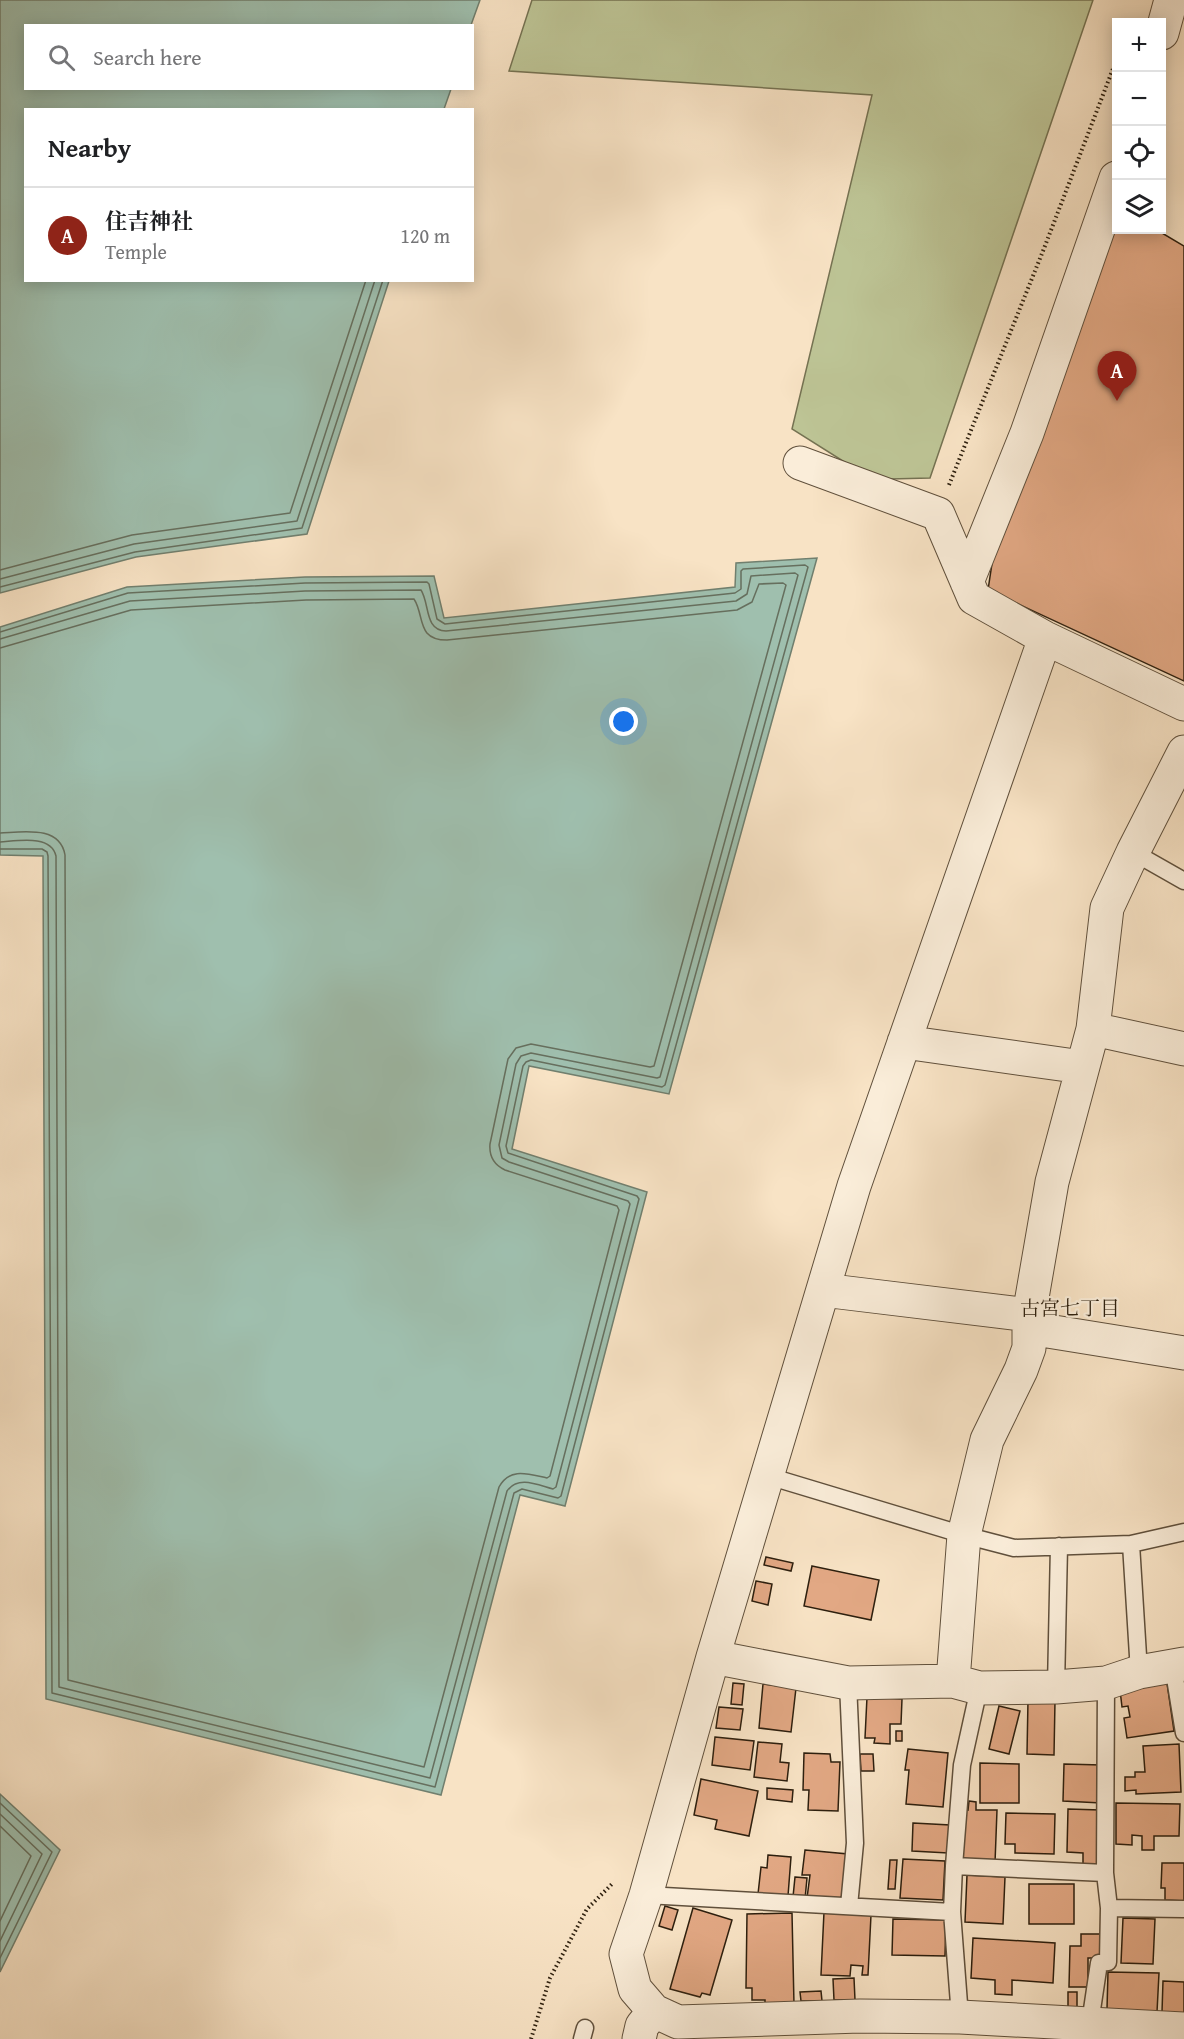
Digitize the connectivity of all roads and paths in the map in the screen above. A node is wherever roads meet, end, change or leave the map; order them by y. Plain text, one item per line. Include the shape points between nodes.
1 (1171, 0) edge
2 (1166, 18) edge
3 (1112, 71) edge
4 (1115, 180) edge
5 (800, 463) dead end
6 (938, 514) junction
7 (967, 582) junction
8 (1045, 638) junction
9 (1184, 704) edge
10 (1184, 752) edge
11 (1133, 852) junction
12 (1184, 881) edge
13 (1093, 1029) junction
14 (904, 1042) junction
15 (1184, 1049) edge
16 (1082, 1067) junction
17 (823, 1290) junction
18 (1029, 1322) junction
19 (1184, 1353) edge
20 (768, 1476) junction
21 (1184, 1532) edge
22 (964, 1535) junction
23 (1131, 1544) junction
24 (1059, 1546) junction
25 (713, 1657) junction
26 (1179, 1665) edge
27 (1139, 1672) junction
28 (848, 1683) junction
29 (1106, 1683) junction
30 (966, 1685) junction
31 (1056, 1687) junction
32 (1184, 1733) edge
33 (954, 1866) junction
34 (1105, 1873) junction
35 (616, 1880) dead end
36 (646, 1894) junction
37 (849, 1906) junction
38 (1109, 1908) junction
39 (1184, 1909) edge
40 (952, 1912) junction
41 (654, 2010) junction
42 (960, 2017) junction
43 (1090, 2023) junction
44 (1184, 2029) edge
45 (531, 2039) edge
46 (639, 2039) edge

1 - 2 street
3 - 6 path
4 - 7 street via 1026,432
5 - 6 street
6 - 7 street
7 - 8 street via 974,598
8 - 9 street
8 - 14 street
10 - 11 street
11 - 12 lane
11 - 13 street via 1107,908
13 - 15 street
13 - 16 street
14 - 16 street
14 - 17 street
16 - 18 street via 1052,1182
17 - 18 street
17 - 20 street
18 - 19 street
18 - 22 street via 1029,1348 987,1440
20 - 22 lane
20 - 25 street
21 - 23 lane
22 - 24 lane via 1014,1548
22 - 30 street
23 - 24 lane
23 - 27 lane
24 - 31 lane
25 - 28 street
25 - 36 street
26 - 27 street
26 - 32 lane
27 - 29 street
28 - 30 street
28 - 37 lane via 855,1843
29 - 31 street
29 - 34 lane
30 - 31 street
30 - 33 lane
33 - 34 lane
33 - 40 lane
34 - 38 lane
35 - 45 path via 587,1909 550,1978
36 - 37 lane
36 - 41 street via 626,1954 635,1989
37 - 40 lane
38 - 39 lane
38 - 43 lane via 1108,1962 1099,1963
40 - 42 lane
41 - 42 street via 678,2022
41 - 46 street via 642,2026
42 - 43 street
43 - 44 street

